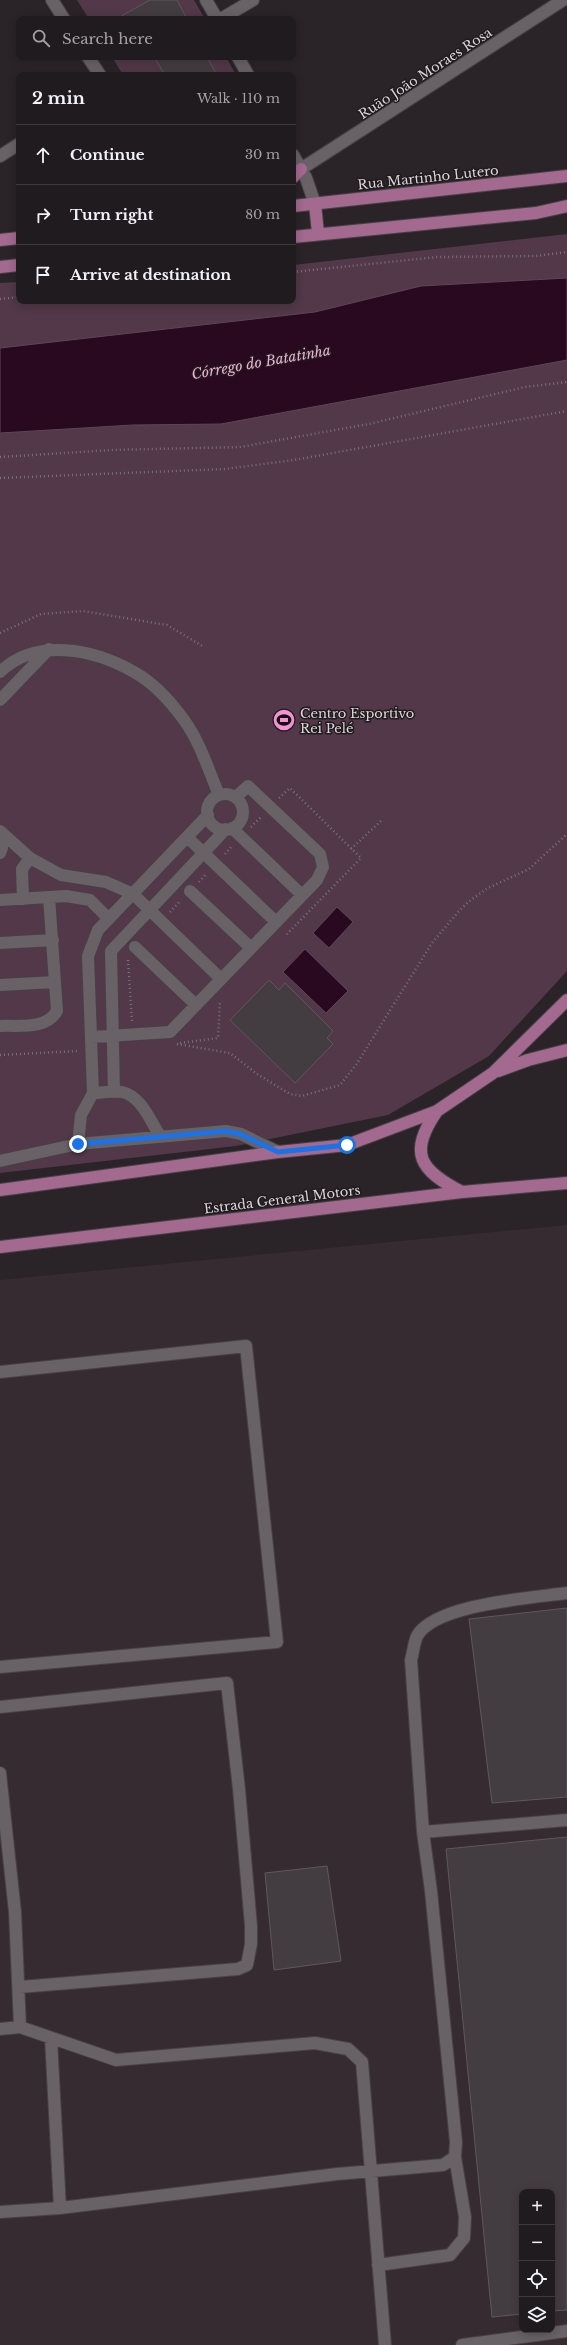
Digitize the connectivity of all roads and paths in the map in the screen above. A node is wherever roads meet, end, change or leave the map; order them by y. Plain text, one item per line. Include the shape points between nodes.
1 (52, 0) edge
2 (206, 0) edge
3 (253, 0) edge
4 (563, 0) edge
5 (62, 16) edge
6 (215, 16) edge
7 (226, 16) edge
8 (90, 60) edge
9 (240, 60) edge
10 (98, 72) edge
11 (246, 72) edge
12 (16, 146) edge
13 (0, 156) edge
14 (297, 173) edge
15 (567, 176) edge
16 (314, 204) junction
17 (296, 206) edge
18 (567, 206) edge
19 (536, 212) junction
20 (567, 214) edge
21 (318, 234) junction
22 (296, 237) edge
23 (16, 238) edge
24 (0, 240) edge
25 (567, 252) edge
26 (16, 265) edge
27 (0, 268) edge
28 (296, 272) edge
29 (16, 297) edge
30 (0, 299) edge
31 (567, 382) edge
32 (567, 411) edge
33 (0, 457) edge
34 (0, 478) edge
35 (0, 633) edge
36 (204, 646) dead end
37 (49, 649) junction
38 (0, 672) edge
39 (0, 700) edge
40 (219, 795) junction
41 (236, 797) junction
42 (208, 815) junction
43 (383, 819) dead end
44 (229, 829) junction
45 (1, 832) edge
46 (567, 834) edge
47 (187, 837) junction
48 (351, 849) dead end
49 (0, 853) edge
50 (203, 853) junction
51 (30, 858) junction
52 (190, 891) dead end
53 (133, 894) junction
54 (302, 895) junction
55 (49, 897) junction
56 (23, 899) junction
57 (0, 900) edge
58 (150, 910) junction
59 (109, 919) junction
60 (276, 922) junction
61 (53, 940) junction
62 (0, 943) edge
63 (135, 947) dead end
64 (251, 948) junction
65 (221, 978) junction
66 (55, 982) junction
67 (0, 985) edge
68 (567, 1000) edge
69 (196, 1005) junction
70 (0, 1026) edge
71 (113, 1036) junction
72 (92, 1037) junction
73 (171, 1044) dead end
74 (567, 1050) edge
75 (92, 1051) junction
76 (0, 1055) edge
77 (493, 1073) junction
78 (114, 1092) junction
79 (94, 1093) junction
80 (438, 1111) junction
81 (160, 1136) junction
82 (78, 1144) junction
83 (278, 1152) junction
84 (0, 1161) edge
85 (567, 1183) edge
86 (0, 1190) edge
87 (462, 1192) junction
88 (0, 1247) edge
89 (0, 1372) edge
90 (567, 1593) edge
91 (0, 1667) edge
92 (0, 1707) edge
93 (0, 1773) edge
94 (567, 1820) edge
95 (423, 1832) junction
96 (20, 1988) junction
97 (20, 2026) junction
98 (0, 2029) edge
99 (51, 2038) junction
100 (455, 2157) junction
101 (370, 2172) junction
102 (60, 2208) junction
103 (0, 2212) edge
104 (378, 2265) junction
105 (567, 2332) edge
106 (385, 2345) edge
107 (462, 2345) edge

1 - 5 street
2 - 6 street
3 - 7 street
4 - 14 street, Ruão João Moraes Rosa
8 - 10 street
9 - 11 street
12 - 13 street
14 - 16 street
15 - 16 main road, Rua Martinho Lutero
16 - 17 main road, Rua Martinho Lutero
16 - 21 main road
18 - 19 main road
19 - 20 main road
19 - 21 main road
21 - 22 main road
23 - 24 main road
25 - 28 path via 536,256 437,257
26 - 27 main road
29 - 30 path
31 - 33 path via 525,387 369,424 240,447 111,450
32 - 34 path via 225,470
35 - 36 path via 41,614 83,611 167,625
37 - 38 street via 8,664
37 - 39 street
37 - 40 street via 72,650 104,658 134,672 162,693 185,721
40 - 41 street
40 - 42 street via 209,803
41 - 44 street via 243,814 237,825
41 - 54 street via 248,786 320,854 323,867 317,880
42 - 44 street via 214,826
42 - 47 street
43 - 48 path
44 - 50 street
44 - 54 street
45 - 49 street
45 - 51 street
46 - 73 path via 529,870 488,888 459,911 432,943 356,1065 340,1085 302,1096 290,1094 257,1074 230,1053 211,1048
47 - 50 street
47 - 53 street
50 - 58 street
50 - 60 street
51 - 53 street via 61,876 106,882
51 - 56 street via 22,869
52 - 64 street
53 - 58 street
53 - 59 street
54 - 60 street
55 - 56 street
55 - 59 street via 66,896 90,900
55 - 61 street
56 - 57 street
58 - 65 street
58 - 71 street via 111,951
59 - 72 street via 98,930 88,956
60 - 64 street
61 - 62 street
61 - 66 street
63 - 69 street
64 - 65 street
65 - 69 street
66 - 67 street
66 - 70 street via 57,1011 45,1024
68 - 77 main road
69 - 71 street via 170,1032
71 - 72 street
71 - 78 street
72 - 75 street
74 - 77 main road via 528,1060
75 - 76 path
75 - 79 street
77 - 80 main road
78 - 79 street
78 - 81 street via 121,1091 140,1102
79 - 82 street via 81,1115
80 - 83 main road via 347,1145
80 - 87 main road via 423,1134 422,1160 430,1172
81 - 82 street
81 - 83 street via 226,1131 240,1134
82 - 84 street
83 - 86 main road
85 - 87 main road, Estrada General Motors
87 - 88 main road, Estrada General Motors
89 - 91 street via 246,1346 277,1642
90 - 95 street via 466,1608 433,1621 417,1636 410,1660
92 - 96 street via 227,1683 251,1926 247,1965 238,1969
93 - 96 street via 15,1912
94 - 95 street
95 - 100 street via 454,2119
96 - 97 street
97 - 98 street
97 - 99 street
99 - 101 street via 116,2060 315,2043 348,2049 362,2062
99 - 102 street
100 - 101 street via 444,2164
100 - 104 street via 465,2217 464,2238 450,2255
101 - 102 street
101 - 104 street
102 - 103 street
104 - 106 street
105 - 107 street

